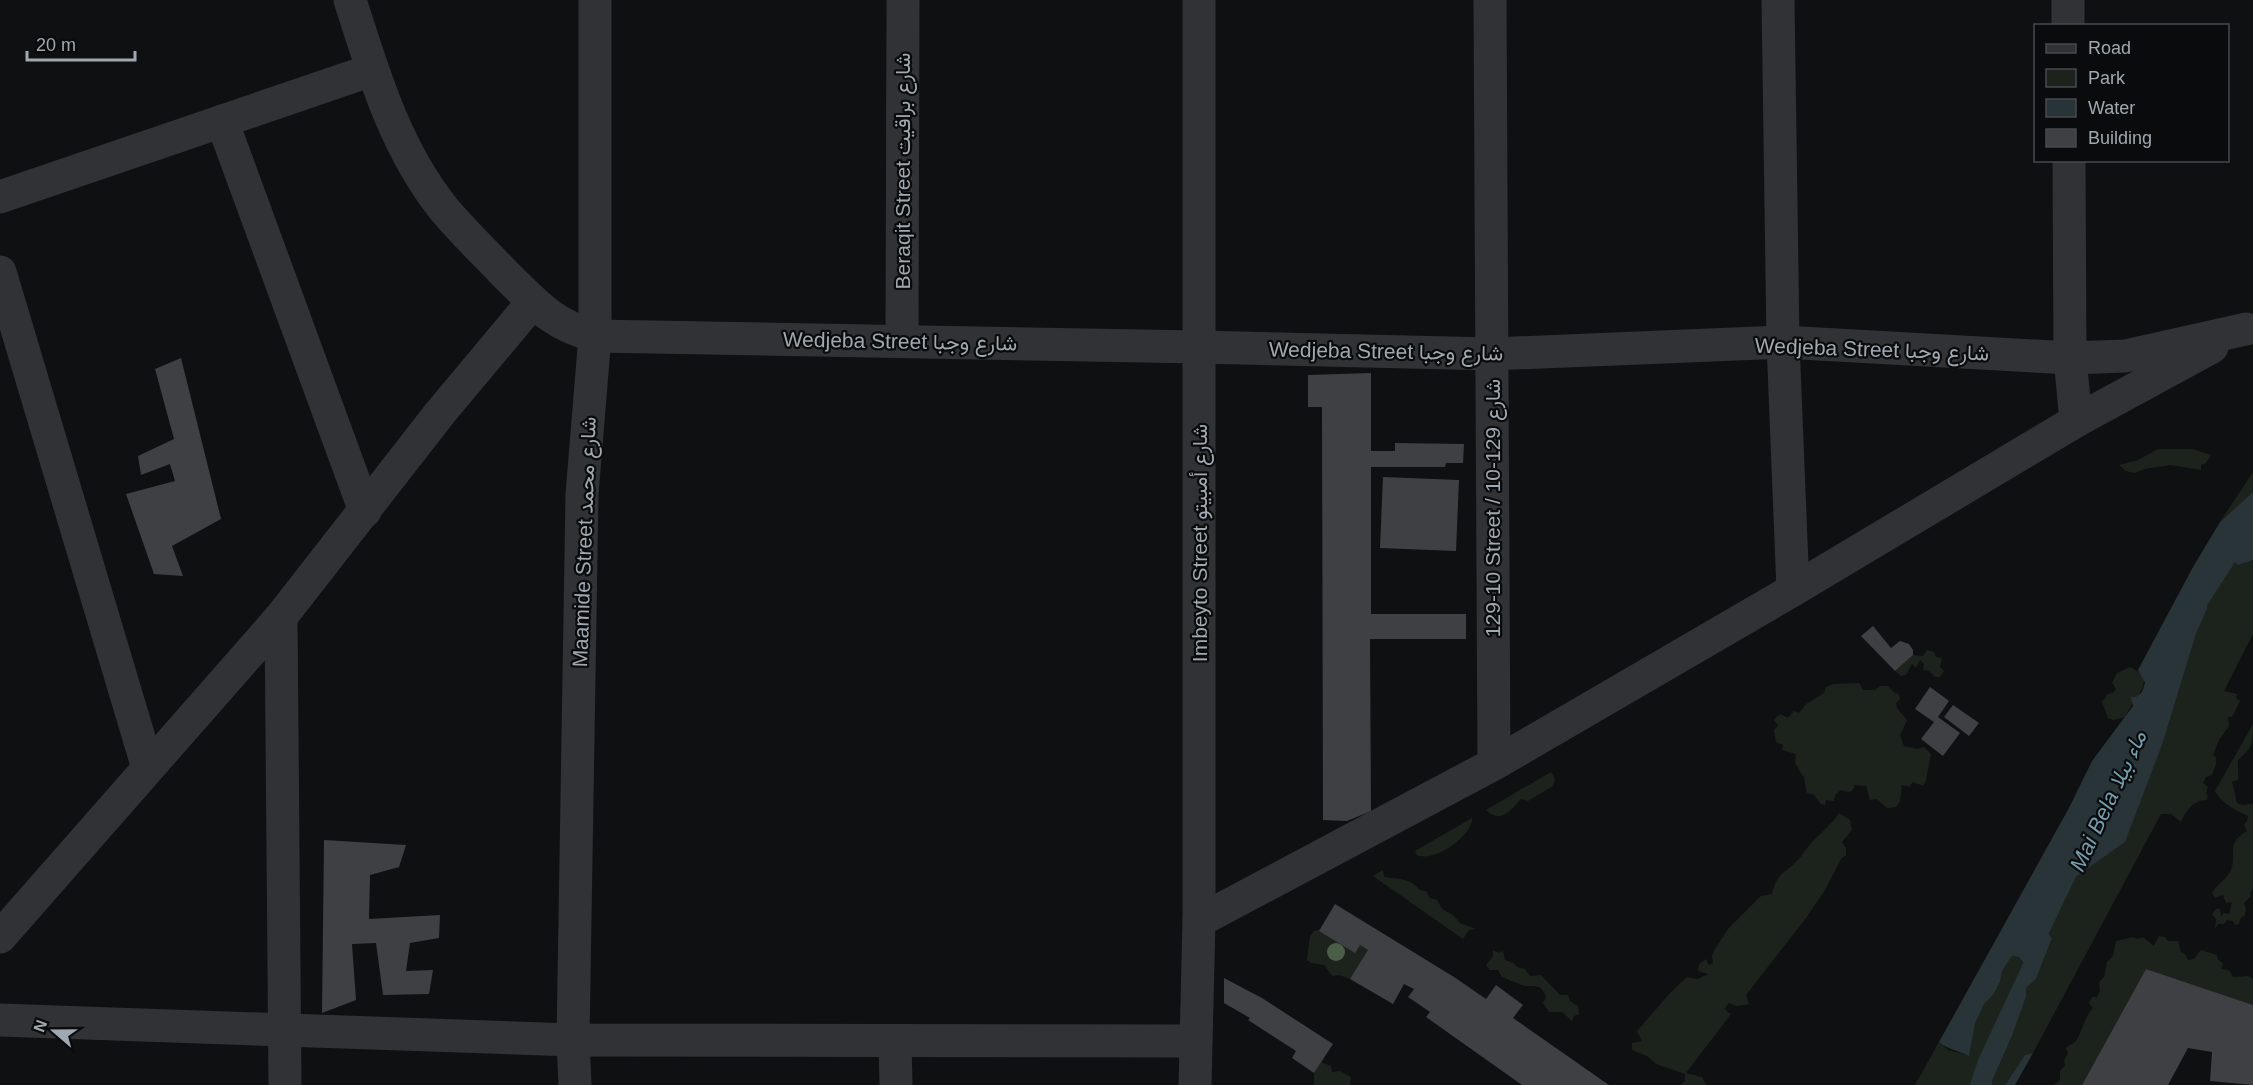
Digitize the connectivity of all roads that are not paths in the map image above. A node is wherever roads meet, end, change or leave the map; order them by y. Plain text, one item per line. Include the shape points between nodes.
1 (350, 0) edge
2 (596, 0) edge
3 (903, 0) edge
4 (1199, 0) edge
5 (1490, 0) edge
6 (1778, 0) edge
7 (2068, 0) edge
8 (2068, 24) edge
9 (372, 70) junction
10 (222, 121) junction
11 (2069, 162) edge
12 (0, 197) edge
13 (0, 272) edge
14 (532, 303) junction
15 (6, 318) edge
16 (2249, 327) edge
17 (594, 336) junction
18 (902, 341) junction
19 (1783, 342) junction
20 (1199, 347) junction
21 (1492, 354) junction
22 (2070, 358) junction
23 (2076, 422) junction
24 (365, 511) junction
25 (1792, 590) junction
26 (281, 617) junction
27 (1494, 764) junction
28 (148, 768) junction
29 (1199, 921) junction
30 (0, 937) edge
31 (0, 1020) edge
32 (285, 1029) junction
33 (573, 1040) junction
34 (1195, 1041) junction
35 (895, 1042) junction
36 (285, 1085) edge
37 (575, 1085) edge
38 (896, 1085) edge
39 (1195, 1085) edge

1 - 9 street, Wedjeba Street شارع وجبا
2 - 17 street, Maamide Street شارع محمد
3 - 18 street, Beraqit Street شارع براقيت
4 - 20 street, Imbeyto Street شارع أمبيتو
5 - 21 street, 129-10 Street / شارع 129-10
6 - 19 street
7 - 8 street
9 - 10 street
9 - 14 street, Wedjeba Street شارع وجبا via 399,136 443,208
10 - 12 street
10 - 24 street
11 - 22 street
13 - 15 street
14 - 17 street, Wedjeba Street شارع وجبا via 573,330
14 - 24 street
15 - 28 street
16 - 22 street, Wedjeba Street شارع وجبا via 2125,356
16 - 23 street
17 - 18 street, Wedjeba Street شارع وجبا
17 - 33 street, Maamide Street شارع محمد via 582,494
18 - 20 street, Wedjeba Street شارع وجبا
19 - 21 street, Wedjeba Street شارع وجبا
19 - 22 street, Wedjeba Street شارع وجبا
19 - 25 street
20 - 21 street, Wedjeba Street شارع وجبا
20 - 29 street, Imbeyto Street شارع أمبيتو
21 - 27 street, 129-10 Street / شارع 129-10
22 - 23 street
23 - 25 street
24 - 26 street
25 - 27 street
26 - 28 street
26 - 32 street
27 - 29 street
28 - 30 street
29 - 34 street, Imbeyto Street شارع أمبيتو
31 - 32 street
32 - 33 street
32 - 36 street
33 - 35 street
33 - 37 street, Maamide Street شارع محمد
34 - 35 street
34 - 39 street, Imbeyto Street شارع أمبيتو
35 - 38 street

